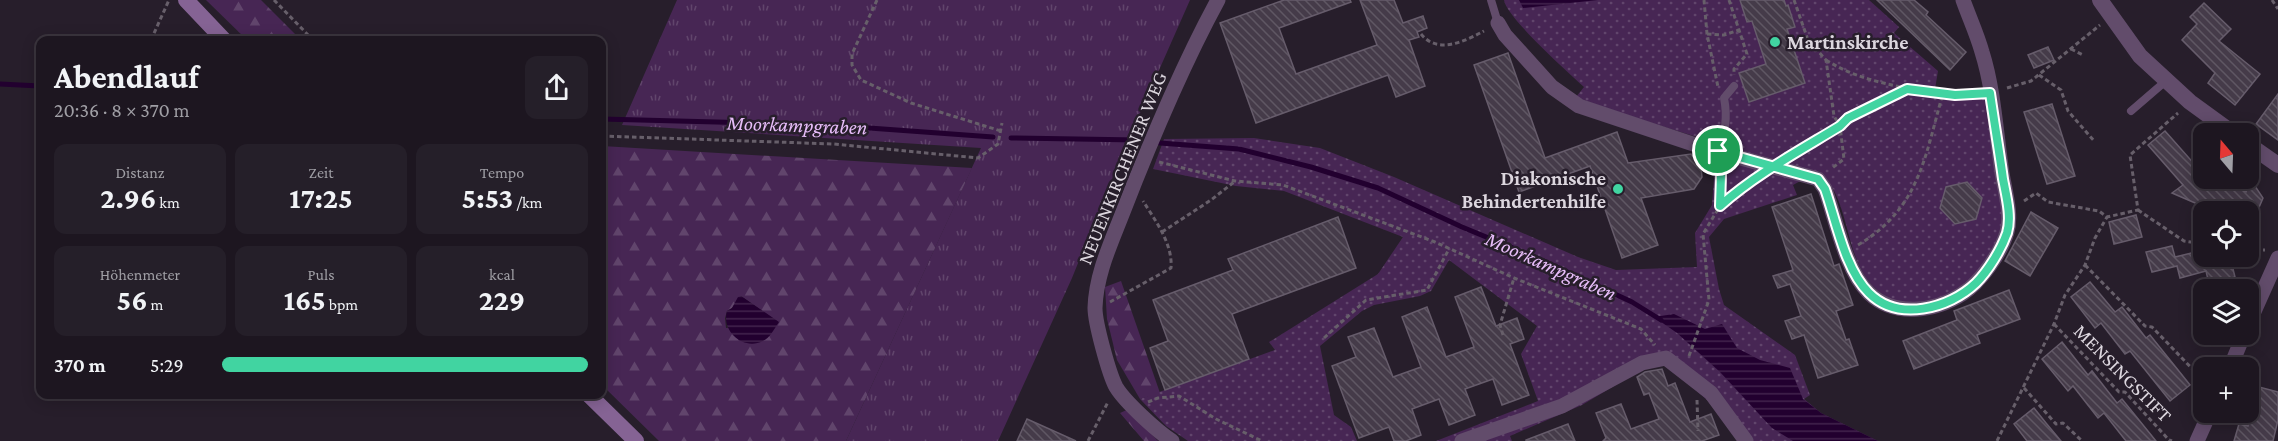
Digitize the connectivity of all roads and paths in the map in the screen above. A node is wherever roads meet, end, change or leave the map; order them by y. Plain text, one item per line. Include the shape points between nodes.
1 (169, 0) edge
2 (186, 0) edge
3 (274, 0) edge
4 (877, 0) edge
5 (1218, 0) edge
6 (1491, 0) edge
7 (1704, 0) edge
8 (1729, 0) edge
9 (1794, 0) edge
10 (1963, 0) edge
11 (2100, 0) edge
12 (2272, 0) edge
13 (2278, 9) edge
14 (2110, 17) junction
15 (1498, 23) junction
16 (1739, 30) junction
17 (1420, 33) dead end
18 (1707, 34) junction
19 (153, 36) edge
20 (220, 36) edge
21 (309, 36) edge
22 (2071, 49) junction
23 (2083, 55) dead end
24 (1826, 60) junction
25 (2039, 75) junction
26 (2167, 80) junction
27 (1734, 86) joint
28 (1907, 89) junction
29 (1943, 93) junction
30 (1990, 93) junction
31 (1724, 98) junction
32 (2190, 102) junction
33 (2131, 111) dead end
34 (1002, 123) dead end
35 (2219, 123) edge
36 (1840, 126) junction
37 (1001, 131) junction
38 (606, 136) edge
39 (2094, 142) dead end
40 (1718, 151) junction
41 (2259, 152) edge
42 (1144, 158) junction
43 (2278, 165) edge
44 (1773, 167) junction
45 (1818, 179) junction
46 (1235, 181) junction
47 (1134, 185) junction
48 (1720, 206) junction
49 (2138, 210) junction
50 (2008, 211) junction
51 (2107, 217) junction
52 (1162, 232) junction
53 (2193, 243) edge
54 (1449, 249) junction
55 (1846, 252) junction
56 (2278, 258) edge
57 (2085, 265) junction
58 (1514, 278) junction
59 (2259, 300) edge
60 (1095, 310) junction
61 (2054, 324) junction
62 (1503, 335) dead end
63 (1324, 338) dead end
64 (1690, 353) dead end
65 (1666, 358) junction
66 (2193, 370) edge
67 (1697, 383) junction
68 (1116, 387) junction
69 (2024, 388) junction
70 (593, 399) edge
71 (1136, 408) junction
72 (2205, 423) edge
73 (1698, 431) dead end
74 (636, 441) edge
75 (1088, 441) edge
76 (1172, 441) edge
77 (1262, 441) edge
78 (1462, 441) edge
79 (1746, 441) edge
80 (1997, 441) edge
81 (2082, 441) edge
82 (2172, 441) edge
83 (2197, 441) edge

1 - 19 path
2 - 20 main road
3 - 21 path
4 - 37 path via 852,54 852,65 861,80 911,103
5 - 42 street, NEUENKIRCHENER WEG
6 - 15 lane
7 - 18 path
8 - 16 path
9 - 24 path via 1808,40
10 - 30 street via 1982,52
11 - 14 street
12 - 13 path
14 - 22 path
14 - 26 street via 2140,56
15 - 17 path via 1459,44 1432,42
15 - 40 street via 1552,87 1579,106
16 - 18 path via 1724,35
16 - 27 path via 1747,54 1734,69
18 - 31 path via 1716,83
22 - 23 path
22 - 25 path
24 - 28 path via 1864,79
24 - 36 path via 1834,116
25 - 30 path
25 - 39 path via 2061,90 2068,111
26 - 32 street
26 - 33 lane
27 - 31 lane
28 - 29 path
28 - 36 path via 1848,118
29 - 30 path
29 - 55 path via 1917,183 1905,203 1866,240
30 - 50 street
31 - 40 lane via 1727,114
32 - 35 street
32 - 49 path via 2130,155
34 - 37 path
36 - 44 path
36 - 45 path via 1844,159
37 - 38 path via 998,144 978,158 834,144
40 - 44 street
40 - 48 path
41 - 43 street
42 - 46 path
42 - 47 street, NEUENKIRCHENER WEG
44 - 45 street
44 - 48 path via 1742,186
45 - 55 street
46 - 52 path
46 - 54 path via 1283,185
47 - 52 path
47 - 60 street, NEUENKIRCHENER WEG via 1100,274
48 - 64 path via 1703,234 1709,300
49 - 51 path
49 - 53 path via 2184,242
50 - 51 path via 2036,194 2048,202 2099,211
50 - 55 street via 2007,232 1985,273 1962,294 1920,309 1884,305 1868,293
51 - 57 path, MENSINGSTIFT
52 - 60 path via 1172,258 1170,268
54 - 58 path
54 - 63 path via 1426,290 1366,300
56 - 59 street
57 - 61 path, MENSINGSTIFT via 2065,295
57 - 66 path
58 - 62 path via 1500,325
58 - 65 path via 1641,329
60 - 68 street, NEUENKIRCHENER WEG
61 - 69 path, MENSINGSTIFT
61 - 82 path, MENSINGSTIFT
65 - 67 street
65 - 78 street via 1642,363 1562,406
67 - 73 path
67 - 79 street via 1711,393
68 - 71 street, NEUENKIRCHENER WEG
68 - 75 path
69 - 80 path, MENSINGSTIFT
69 - 81 path via 2056,424 2063,423
70 - 74 main road
71 - 76 street, NEUENKIRCHENER WEG
71 - 77 path via 1158,398 1179,396
72 - 83 street

